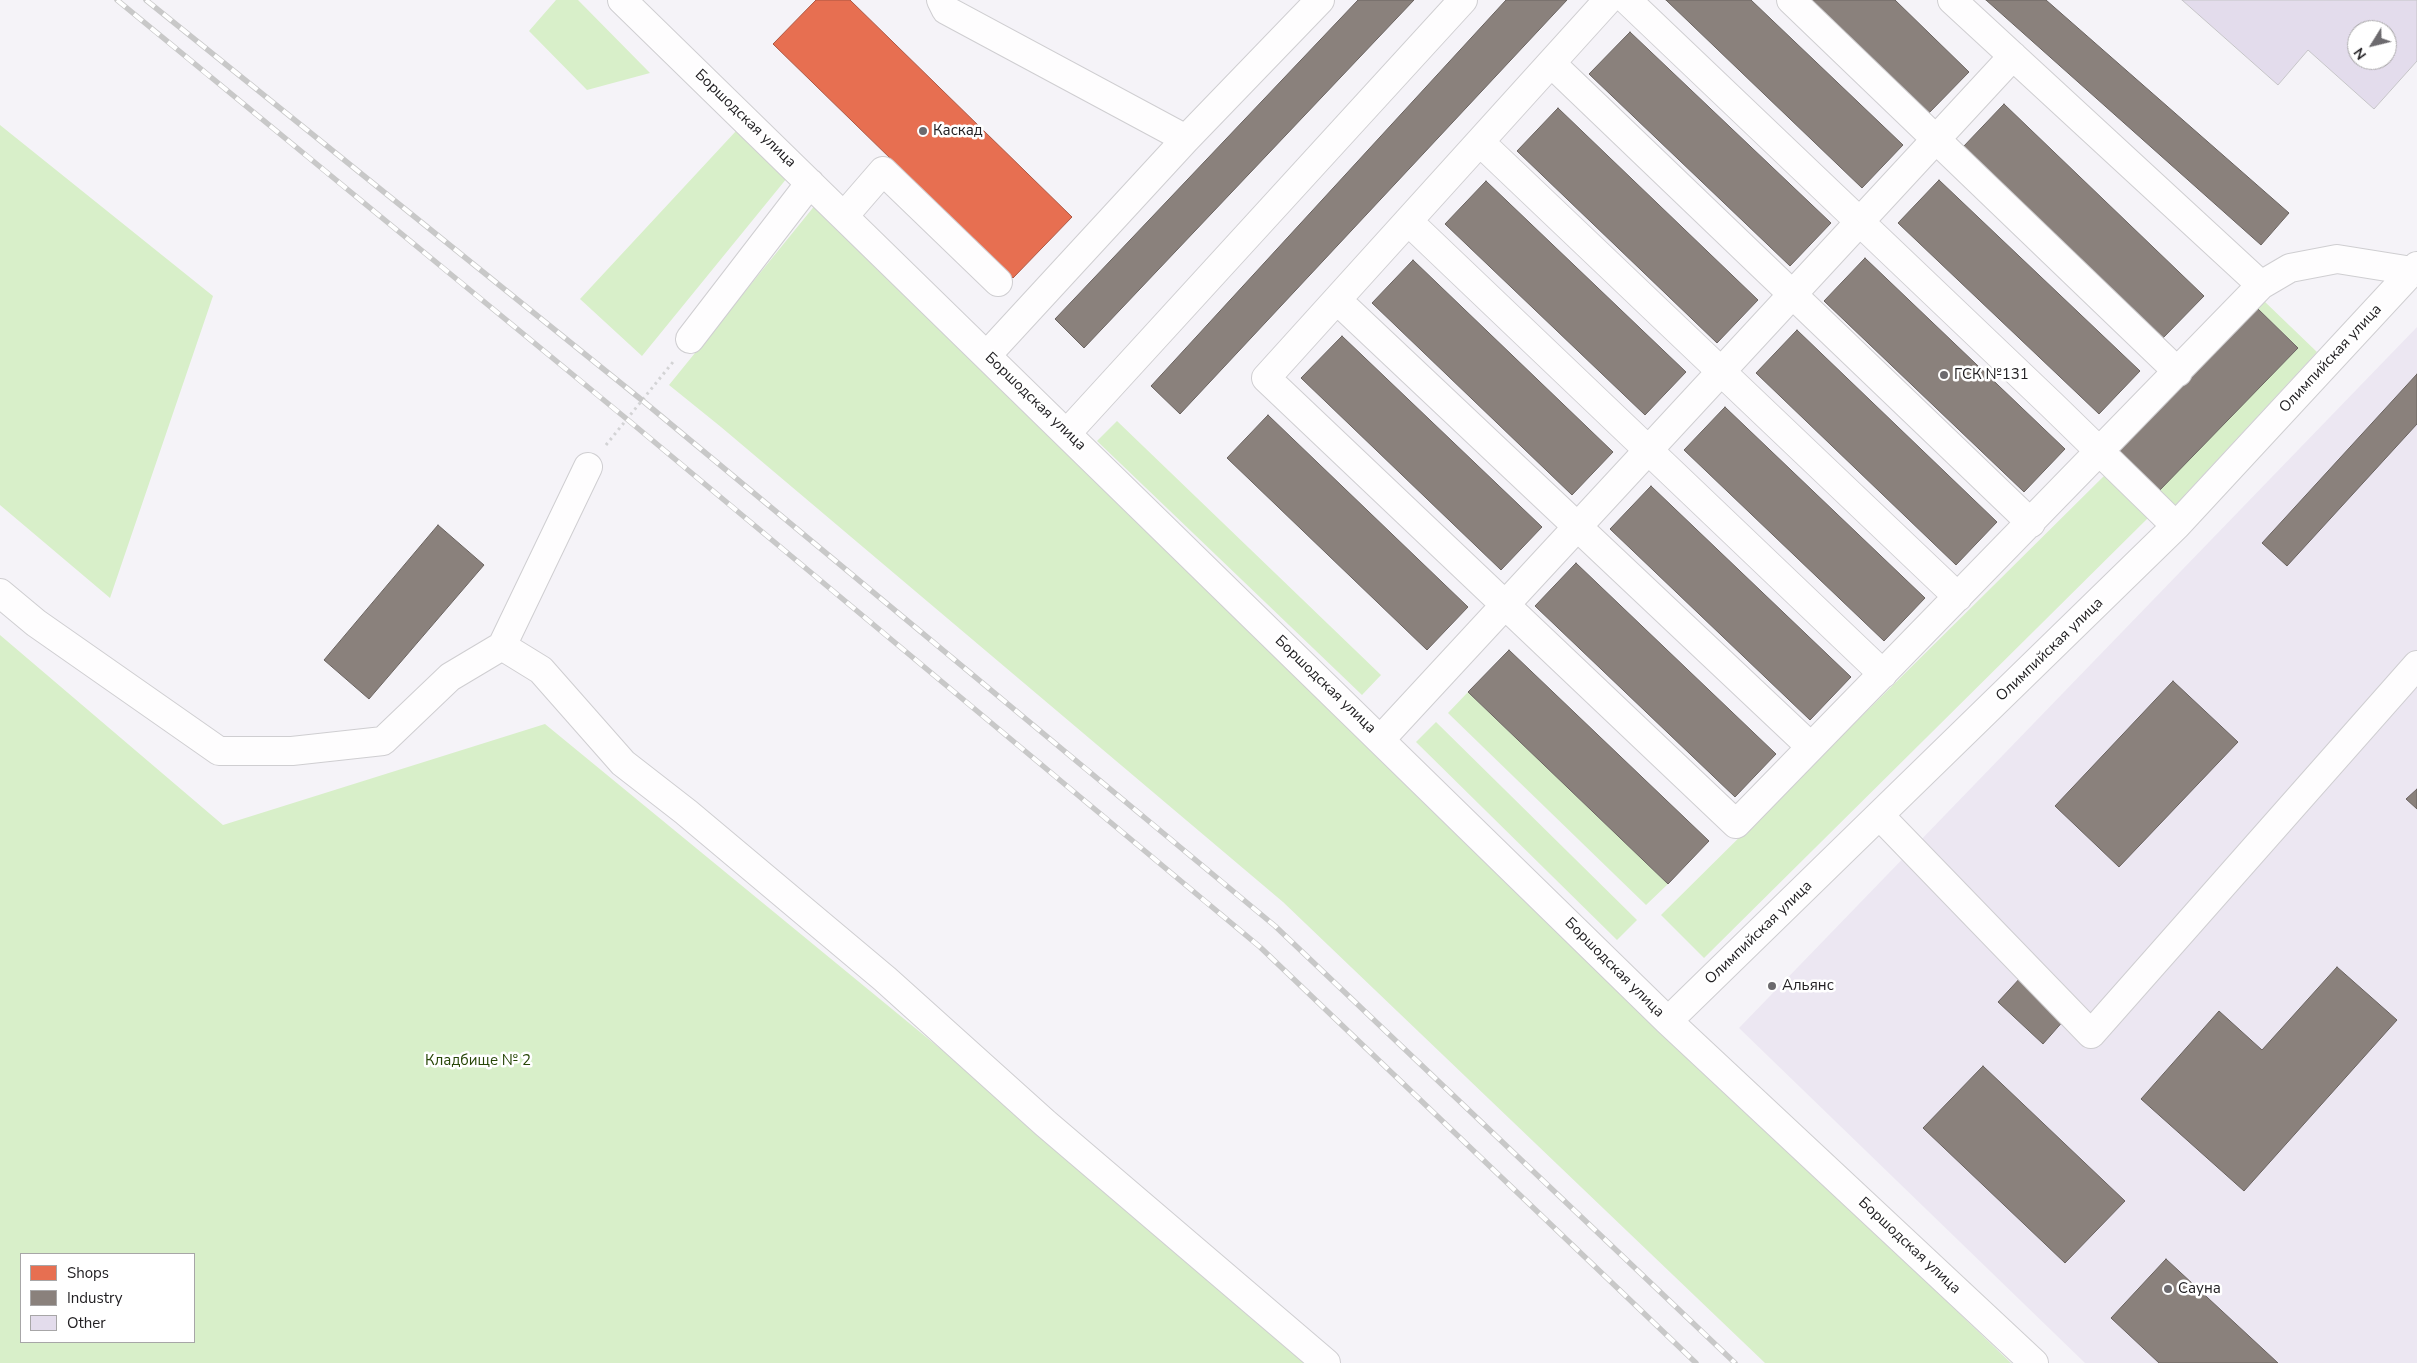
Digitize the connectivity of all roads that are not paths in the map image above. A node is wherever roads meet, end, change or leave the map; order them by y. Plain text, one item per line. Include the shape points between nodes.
1 (622, 0) edge
2 (941, 0) edge
3 (1320, 0) edge
4 (1463, 0) edge
5 (1608, 0) edge
6 (1627, 0) edge
7 (1791, 0) edge
8 (1952, 0) edge
9 (2013, 56) junction
10 (1551, 63) junction
11 (1186, 139) junction
12 (1936, 140) junction
13 (1480, 142) junction
14 (810, 183) junction
15 (844, 216) junction
16 (1408, 221) junction
17 (1860, 222) junction
18 (2414, 269) edge
19 (998, 282) dead end
20 (2262, 285) junction
21 (1792, 294) junction
22 (1337, 300) junction
23 (690, 339) road end
24 (987, 355) junction
25 (1721, 372) junction
26 (2178, 372) junction
27 (1067, 433) junction
28 (1648, 450) junction
29 (2100, 452) junction
30 (588, 467) road end
31 (2031, 523) junction
32 (1578, 526) junction
33 (2176, 526) junction
34 (0, 593) edge
35 (1958, 597) junction
36 (1505, 605) junction
37 (502, 646) junction
38 (2417, 665) edge
39 (1883, 674) junction
40 (1380, 739) junction
41 (1811, 747) junction
42 (1880, 816) junction
43 (1668, 1021) junction
44 (1326, 1363) edge
45 (2034, 1363) edge

1 - 14 street, Боршодская улица
2 - 11 street via 946,10
3 - 11 street
4 - 27 street
5 - 10 street
6 - 17 street
7 - 12 street
8 - 9 street
9 - 12 street
9 - 20 street
10 - 13 street
10 - 21 street
11 - 24 street
12 - 17 street
12 - 26 street
13 - 16 street
13 - 25 street
14 - 15 street, Боршодская улица
14 - 23 street
15 - 19 street via 883,171
15 - 24 street, Боршодская улица
16 - 22 street
16 - 28 street
17 - 21 street
17 - 29 street
18 - 20 street via 2337,259 2290,268
18 - 33 street, Олимпийская улица
20 - 26 street
21 - 25 street
21 - 31 street
22 - 32 street
22 - 36 street via 1266,378
24 - 27 street, Боршодская улица
25 - 28 street
25 - 35 street
26 - 29 street
27 - 40 street, Боршодская улица
28 - 32 street
28 - 39 street
29 - 31 street
29 - 33 street
30 - 37 street
31 - 35 street
32 - 36 street
32 - 41 street
33 - 42 street, Олимпийская улица
34 - 37 street via 36,623 219,751 292,751 383,741 450,677
35 - 39 street
36 - 40 street
36 - 41 street via 1736,824
37 - 44 street via 541,670 623,763 885,979 1045,1123
38 - 42 street via 2091,1034
39 - 41 street
40 - 43 street, Боршодская улица
42 - 43 street, Олимпийская улица
43 - 45 street, Боршодская улица

